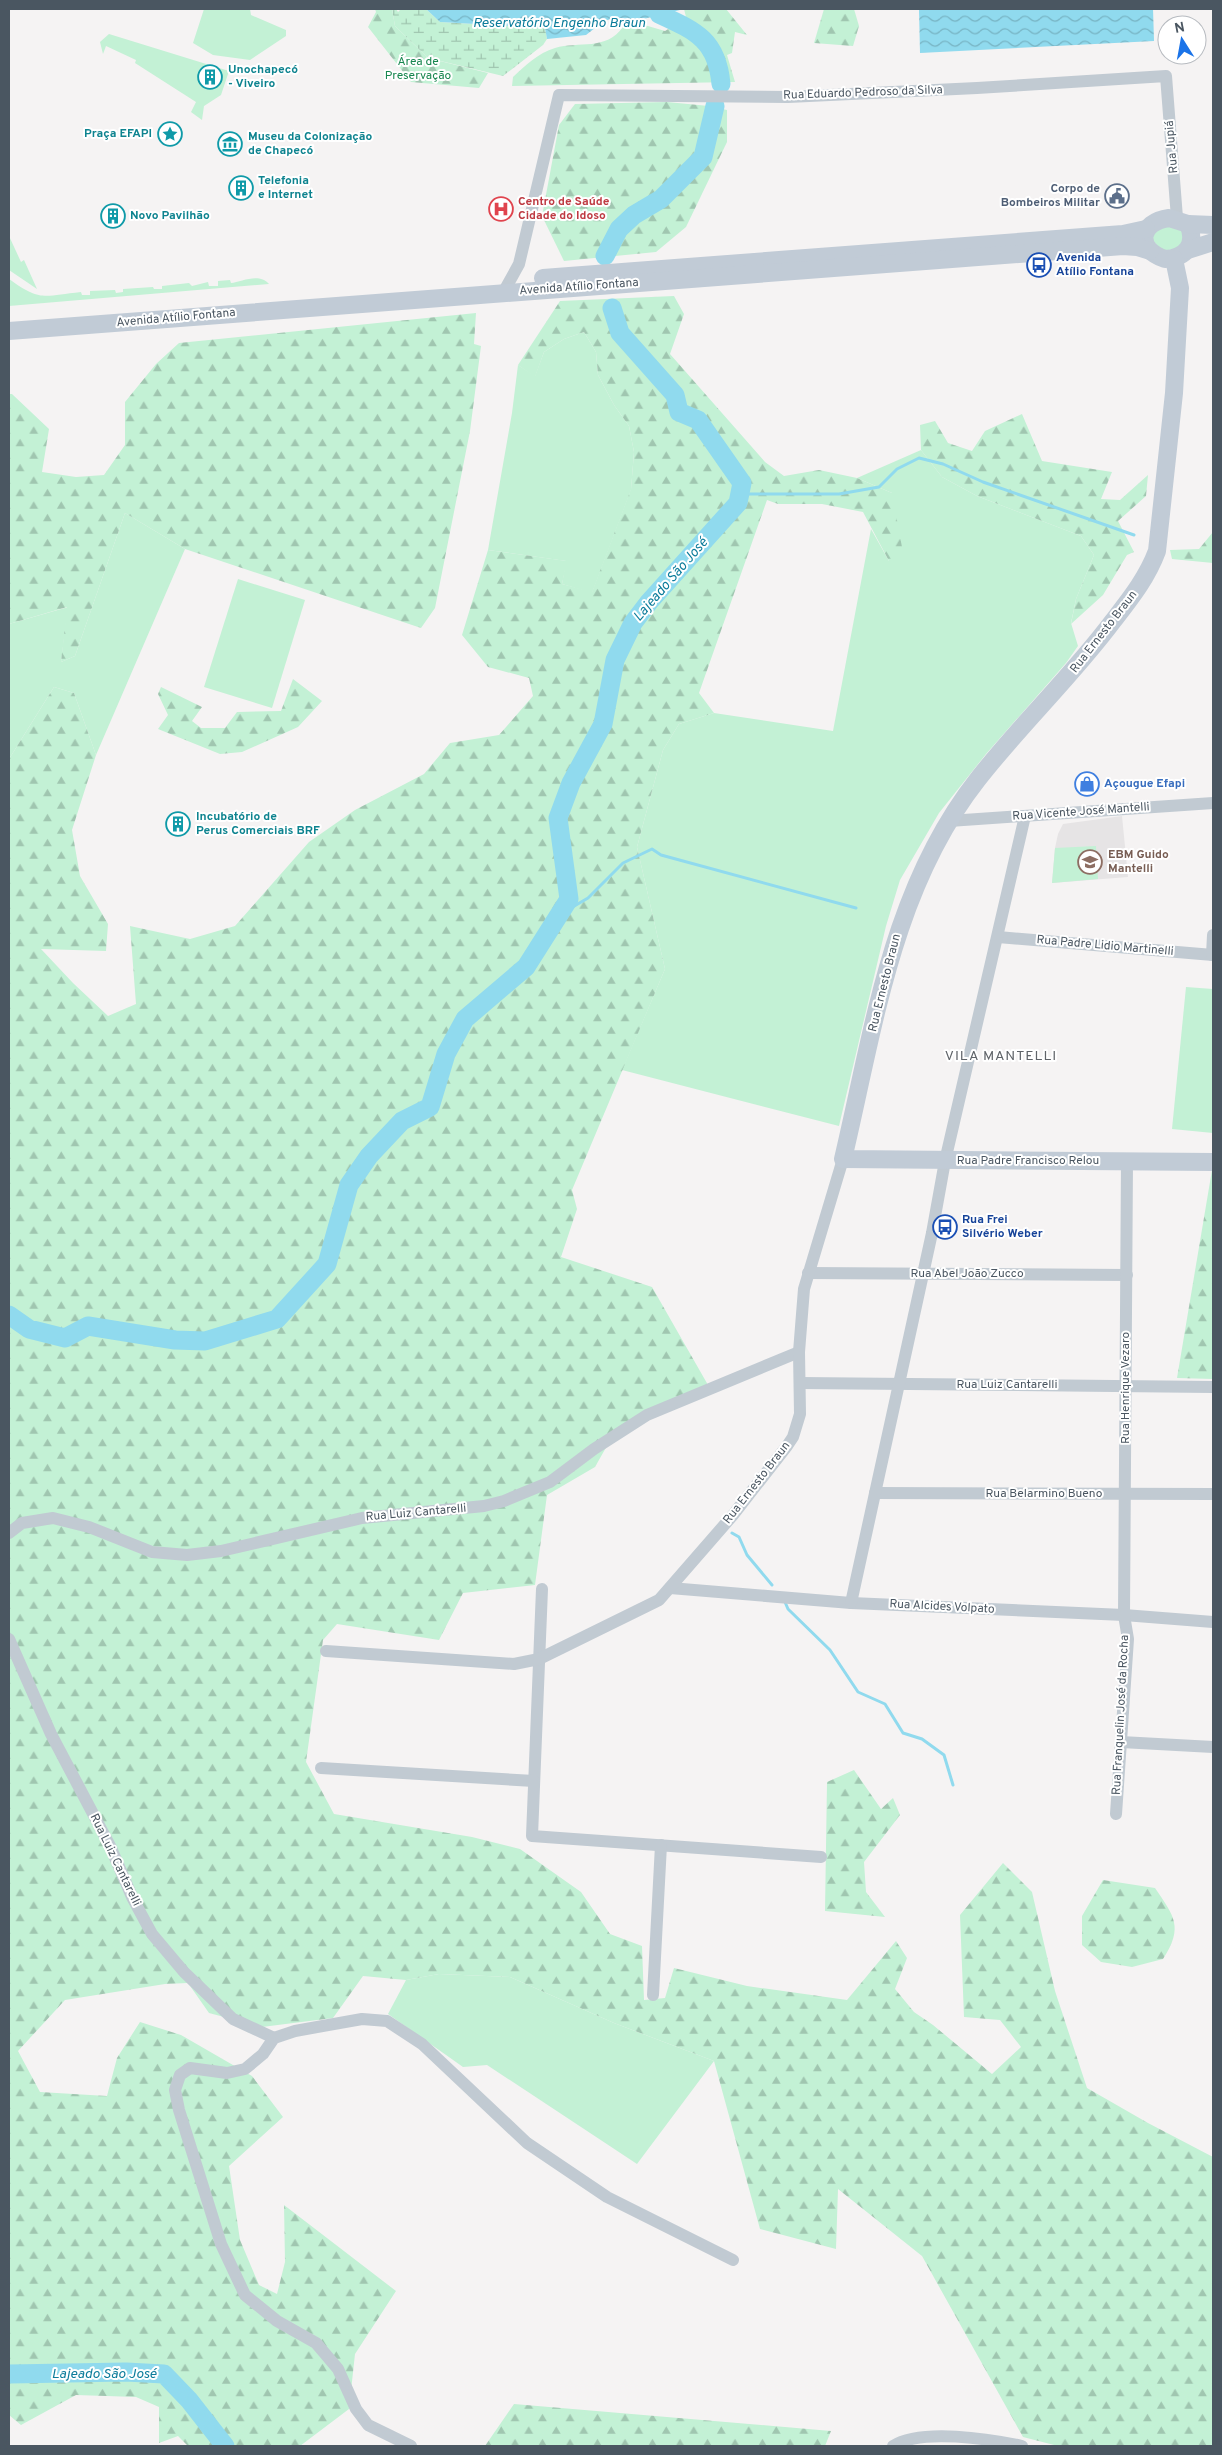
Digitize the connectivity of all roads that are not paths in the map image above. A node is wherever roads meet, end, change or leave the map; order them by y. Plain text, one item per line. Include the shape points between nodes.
1 (1166, 76) joint
2 (1183, 221) junction
3 (1213, 225) edge
4 (1146, 229) junction
5 (1213, 242) edge
6 (1150, 251) junction
7 (1181, 254) junction
8 (506, 287) junction
9 (9, 321) edge
10 (9, 331) edge
11 (1213, 803) edge
12 (1025, 816) junction
13 (950, 821) junction
14 (1213, 935) edge
15 (998, 937) junction
16 (1212, 955) edge
17 (843, 1159) junction
18 (946, 1161) junction
19 (1127, 1161) junction
20 (1213, 1162) edge
21 (808, 1273) junction
22 (924, 1274) junction
23 (1127, 1275) junction
24 (800, 1352) junction
25 (800, 1383) junction
26 (899, 1384) junction
27 (1126, 1386) junction
28 (1213, 1386) edge
29 (875, 1493) junction
30 (1125, 1494) junction
31 (1213, 1494) edge
32 (9, 1533) edge
33 (670, 1588) junction
34 (542, 1589) dead end
35 (851, 1603) junction
36 (1124, 1616) junction
37 (1213, 1622) edge
38 (9, 1638) edge
39 (326, 1651) dead end
40 (539, 1659) junction
41 (1121, 1742) junction
42 (1213, 1747) edge
43 (321, 1768) dead end
44 (534, 1781) junction
45 (1116, 1814) dead end
46 (661, 1846) junction
47 (822, 1857) dead end
48 (653, 1995) dead end
49 (274, 2038) junction
50 (733, 2260) dead end
51 (411, 2446) edge
52 (893, 2446) edge
53 (1022, 2446) edge

1 - 2 street, Rua Jupiá
1 - 8 street, Rua Eduardo Pedroso da Silva via 788,97 558,95 519,264
2 - 3 main road
2 - 4 main road via 1162,219
2 - 7 main road via 1192,241
4 - 6 main road via 1144,237
4 - 8 main road, Avenida Atílio Fontana via 1123,234
5 - 7 main road
6 - 7 main road via 1165,259
6 - 8 main road, Avenida Atílio Fontana via 1124,246
7 - 13 main road, Rua Ernesto Braun via 1174,394 1160,542 1153,562 1134,594 1084,661 978,779
8 - 9 main road, Avenida Atílio Fontana
8 - 10 main road, Avenida Atílio Fontana
11 - 12 street, Rua Vicente José Mantelli
12 - 13 street, Rua Vicente José Mantelli
12 - 15 street
13 - 17 main road, Rua Ernesto Braun via 905,912 888,963
14 - 16 street
15 - 16 street, Rua Padre Lidio Martinelli
15 - 18 street
17 - 18 main road, Rua Padre Francisco Relou
17 - 21 street, Rua Ernesto Braun
18 - 19 main road, Rua Padre Francisco Relou
18 - 22 street
19 - 20 main road, Rua Padre Francisco Relou
19 - 23 street, Rua Henrique Vezaro
21 - 22 street, Rua Abel João Zucco
21 - 24 street, Rua Ernesto Braun
22 - 23 street, Rua Abel João Zucco
22 - 26 street
23 - 27 street, Rua Henrique Vezaro
24 - 25 street, Rua Ernesto Braun
24 - 32 street, Rua Luiz Cantarelli via 647,1415 550,1482 484,1506 362,1518 221,1551 187,1555 152,1552 89,1527 53,1518 22,1523
25 - 26 street, Rua Luiz Cantarelli
25 - 33 street, Rua Ernesto Braun via 800,1414 787,1446 734,1516
26 - 27 street, Rua Luiz Cantarelli
26 - 29 street
27 - 28 street, Rua Luiz Cantarelli
27 - 30 street, Rua Henrique Vezaro
29 - 30 street, Rua Belarmino Bueno
29 - 35 street
30 - 31 street, Rua Belarmino Bueno
30 - 36 street, Rua Henrique Vezaro
33 - 35 street, Rua Alcides Volpato
33 - 40 street, Rua Ernesto Braun via 659,1600
34 - 40 street
35 - 36 street, Rua Alcides Volpato
36 - 37 street, Rua Alcides Volpato
36 - 41 street, Rua Franquelin José da Rocha via 1128,1639
38 - 49 street, Rua Luiz Cantarelli via 51,1734 152,1934 184,1972 233,2019
39 - 40 street, Rua Ernesto Braun via 514,1664
40 - 44 street
41 - 42 street
41 - 45 street, Rua Franquelin José da Rocha
43 - 44 street
44 - 46 street via 532,1836
46 - 47 street
46 - 48 street
49 - 50 street via 362,2019 387,2021 422,2044 527,2144 607,2197
49 - 51 street via 263,2054 245,2069 227,2073 190,2068 180,2075 175,2090 222,2244 244,2295 277,2321 316,2343 338,2369 356,2409 368,2425
52 - 53 street via 902,2440 936,2437 1000,2441

